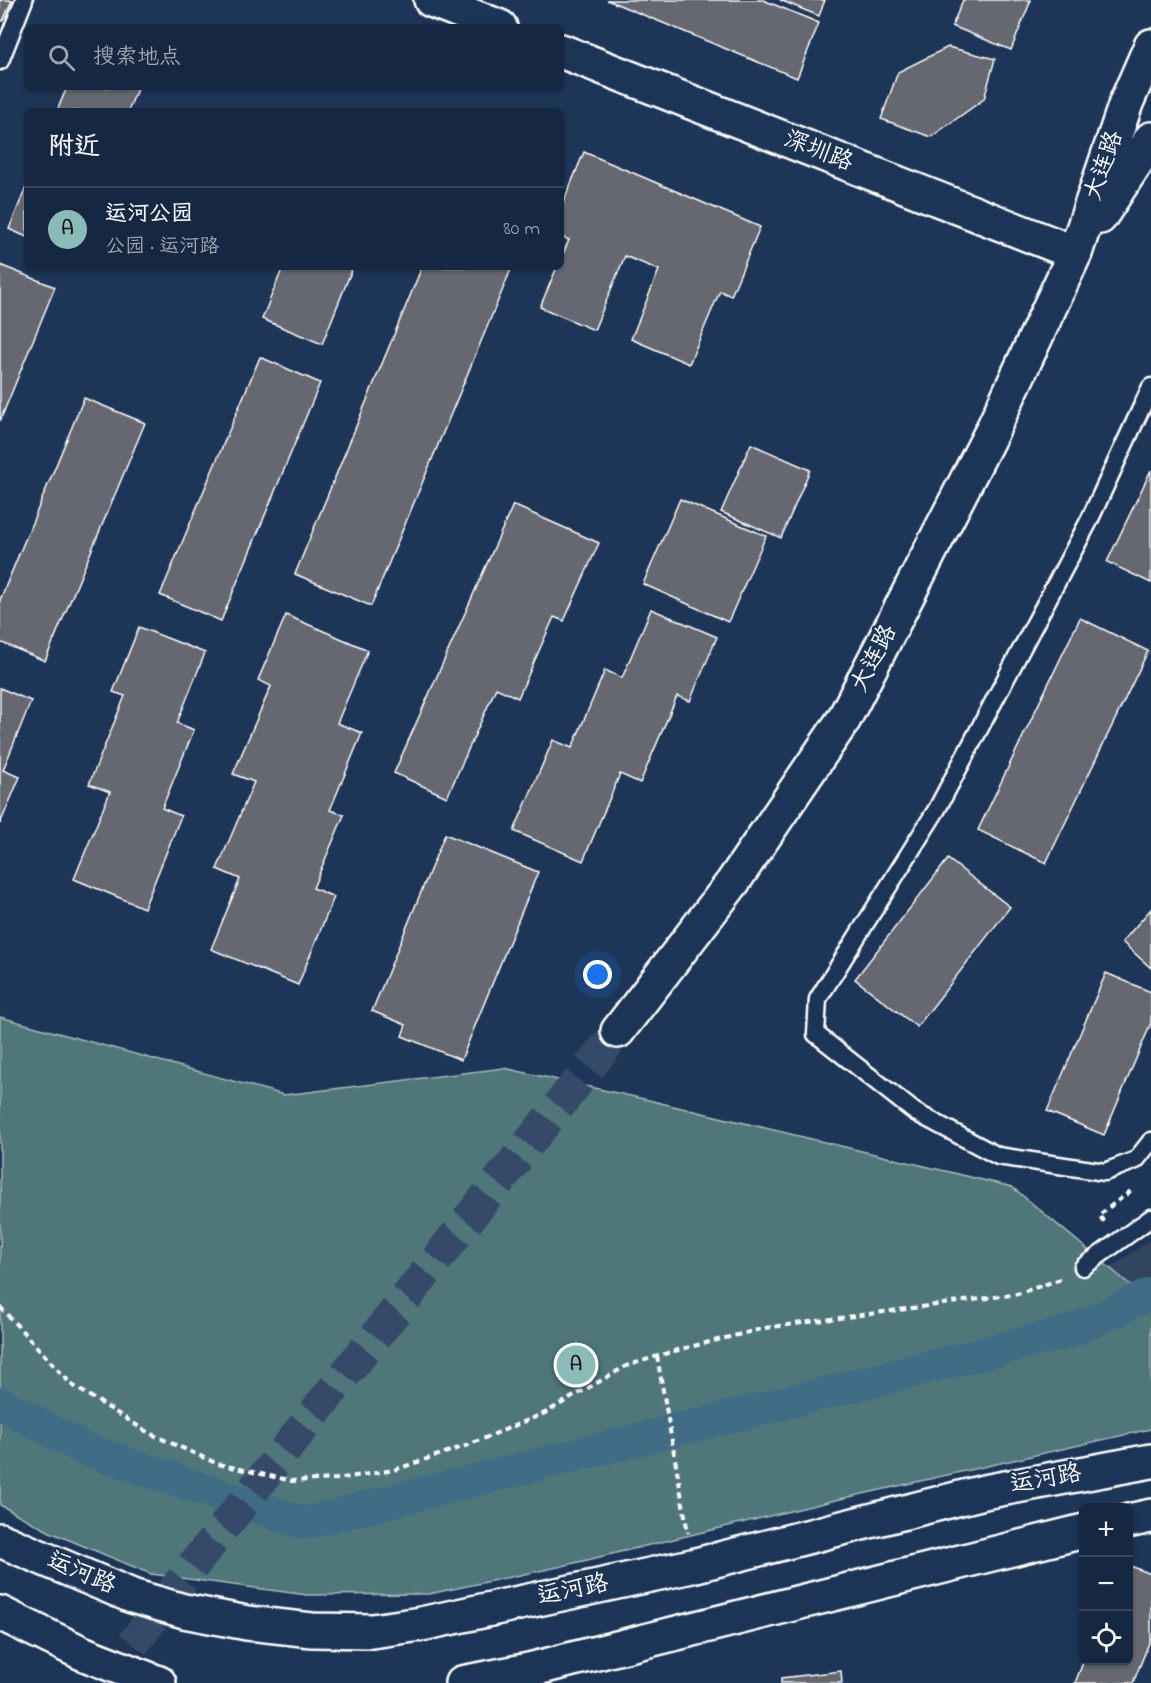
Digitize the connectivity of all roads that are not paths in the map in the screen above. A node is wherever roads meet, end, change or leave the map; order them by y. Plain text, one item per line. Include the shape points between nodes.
1 (24, 0) edge
2 (431, 0) edge
3 (492, 24) edge
4 (1151, 46) edge
5 (564, 52) edge
6 (0, 61) edge
7 (1151, 139) edge
8 (1075, 253) junction
9 (1151, 387) edge
10 (618, 1031) tunnel mouth
11 (1151, 1140) edge
12 (1151, 1218) edge
13 (1083, 1268) road end
14 (1151, 1461) edge
15 (1151, 1516) edge
16 (1133, 1520) edge
17 (1079, 1532) edge
18 (0, 1540) edge
19 (0, 1613) edge
20 (159, 1683) edge
21 (462, 1683) edge

1 - 6 lane
2 - 3 street
4 - 8 street, 大连路 via 1126,103
5 - 8 street, 深圳路
7 - 8 street, 大连路
8 - 10 street, 大连路 via 991,433 844,719 733,882
9 - 11 lane via 1089,521 937,809 818,999 816,1034 915,1112 998,1156 1106,1172 1136,1160
12 - 13 lane
14 - 18 street, 运河路 via 984,1492 692,1566 372,1631 312,1630 184,1611 132,1596
15 - 16 street
17 - 21 street via 529,1670
19 - 20 street via 82,1653

